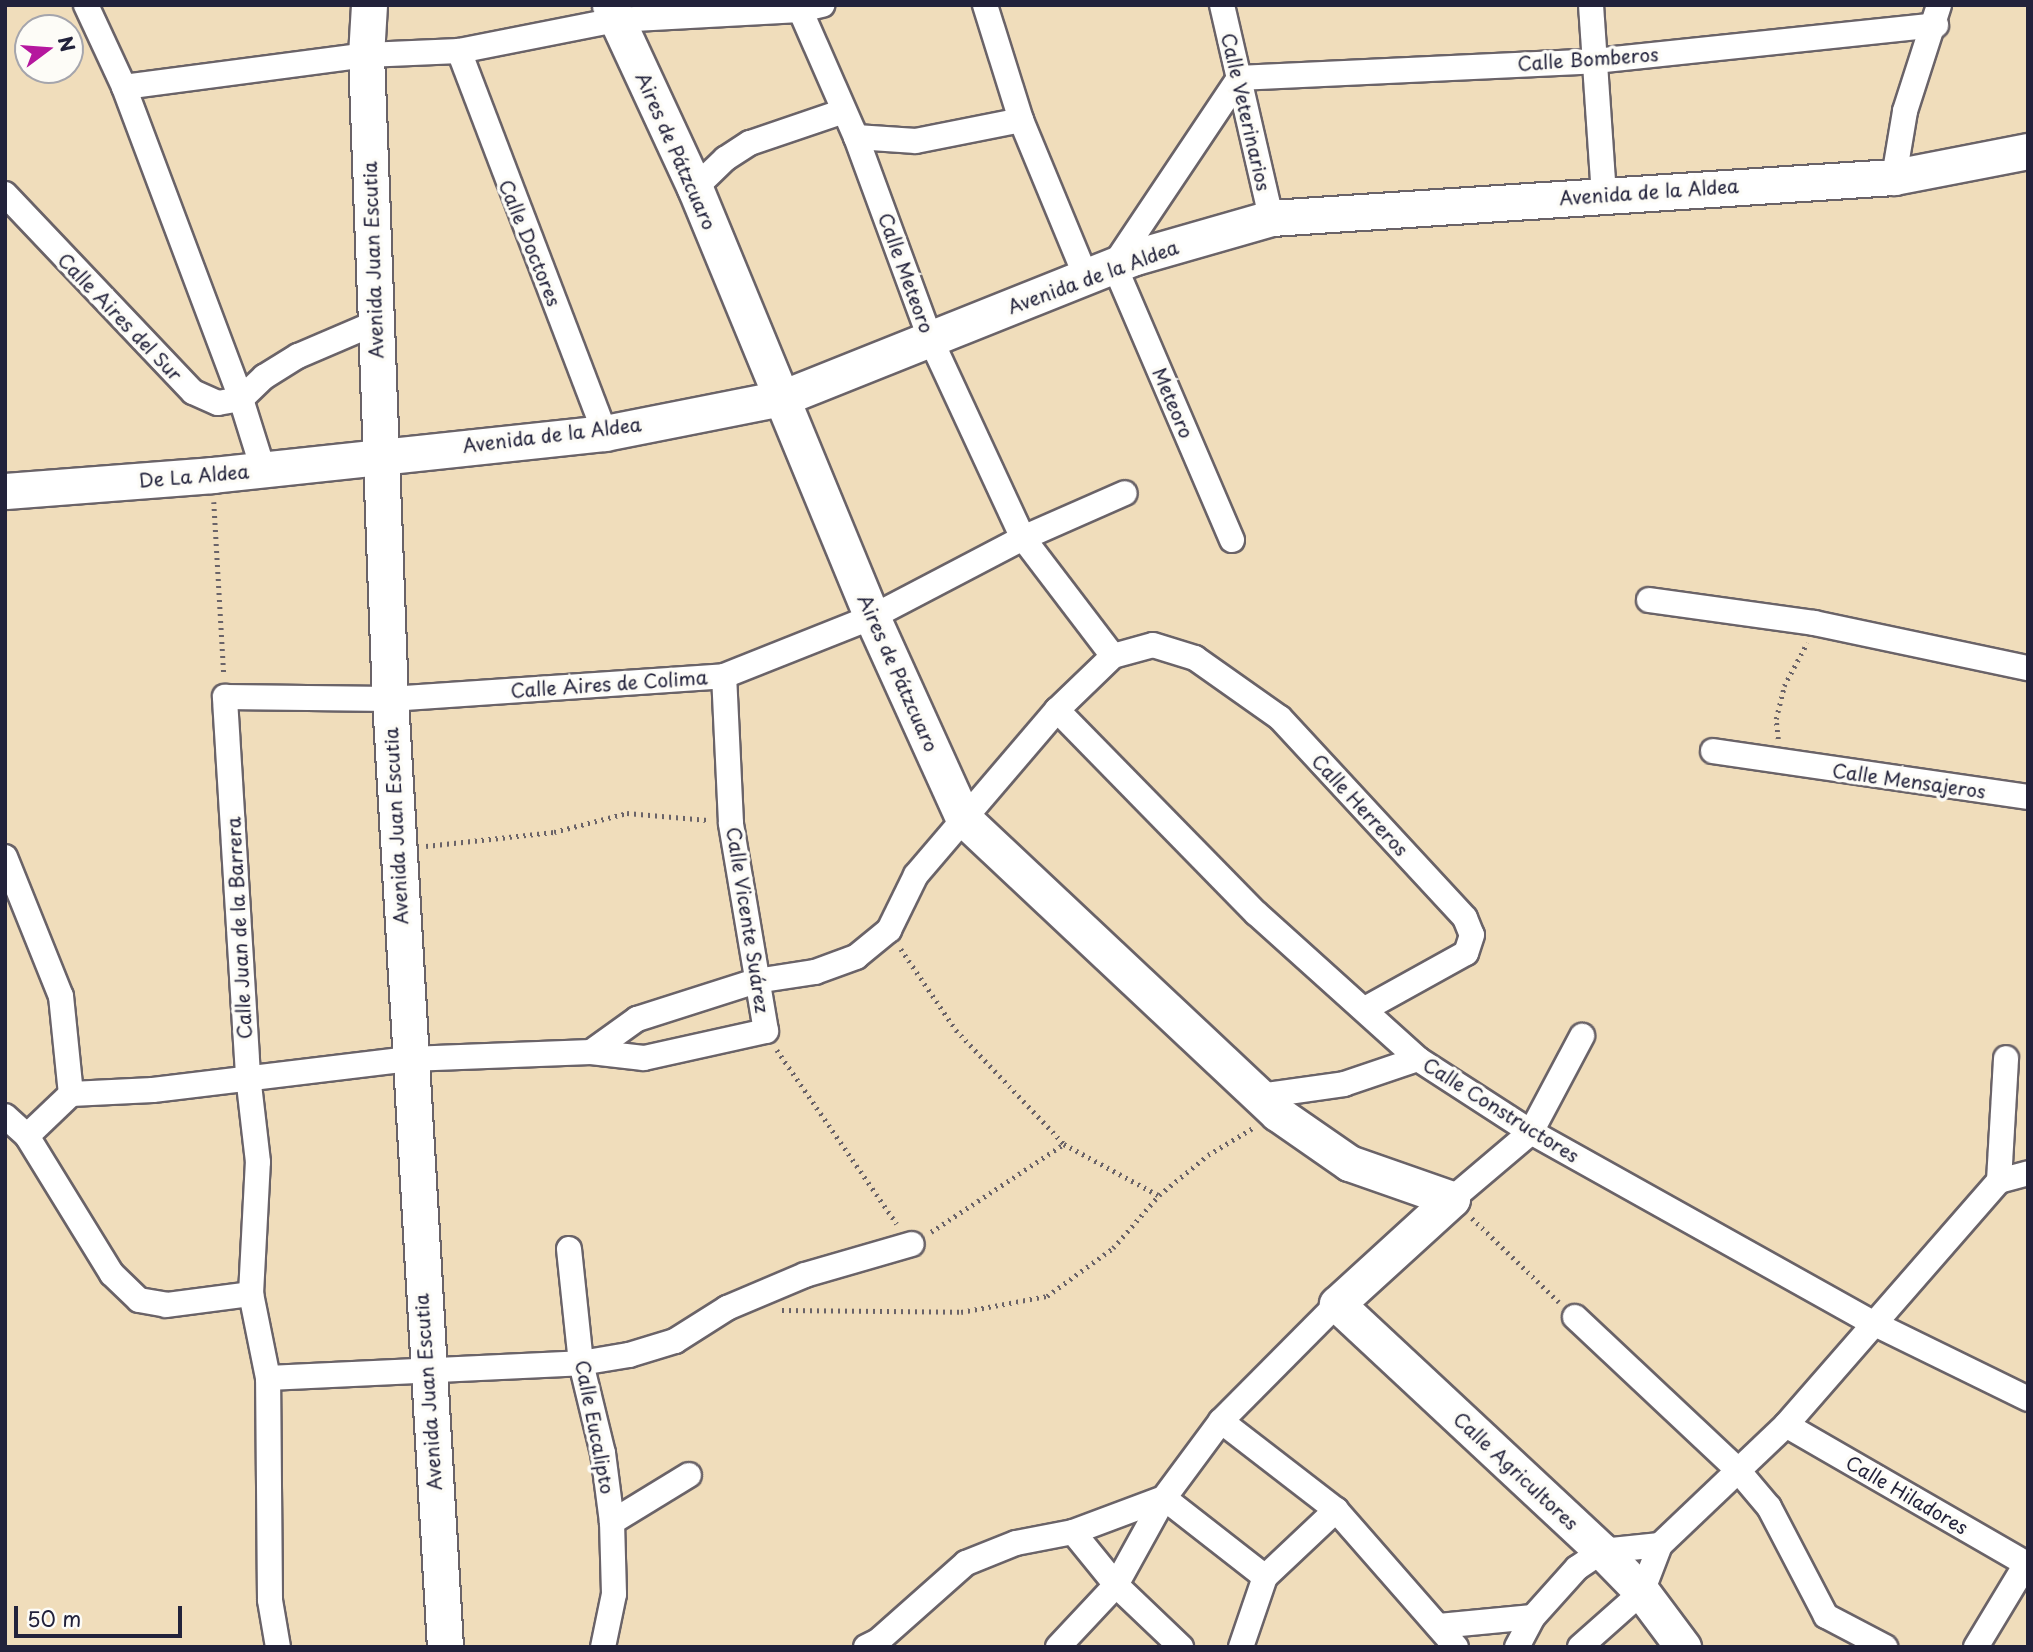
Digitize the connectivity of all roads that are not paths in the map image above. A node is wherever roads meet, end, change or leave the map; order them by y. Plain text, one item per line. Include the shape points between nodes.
1 (86, 5) edge
2 (369, 5) edge
3 (985, 5) edge
4 (1222, 5) edge
5 (1591, 5) edge
6 (807, 7) edge
7 (613, 13) edge
8 (1938, 15) edge
9 (459, 51) junction
10 (366, 55) junction
11 (1595, 61) junction
12 (1239, 78) junction
13 (124, 87) junction
14 (844, 111) junction
15 (1021, 121) junction
16 (856, 137) junction
17 (2028, 151) edge
18 (1894, 177) junction
19 (695, 188) junction
20 (5, 194) edge
21 (1604, 195) junction
22 (1271, 218) junction
23 (1100, 271) junction
24 (375, 323) junction
25 (930, 338) junction
26 (782, 398) junction
27 (241, 399) junction
28 (605, 433) junction
29 (382, 454) junction
30 (263, 469) junction
31 (5, 491) edge
32 (1125, 493) dead end
33 (1023, 538) junction
34 (1232, 540) dead end
35 (1649, 600) dead end
36 (872, 617) junction
37 (1113, 656) junction
38 (2028, 668) edge
39 (724, 676) junction
40 (225, 697) joint
41 (390, 699) junction
42 (1057, 709) junction
43 (1713, 751) dead end
44 (2028, 797) edge
45 (963, 818) junction
46 (5, 858) edge
47 (756, 981) junction
48 (1365, 1009) junction
49 (1582, 1036) dead end
50 (591, 1052) junction
51 (2006, 1058) dead end
52 (409, 1059) junction
53 (1418, 1059) junction
54 (248, 1075) junction
55 (71, 1094) junction
56 (1269, 1104) junction
57 (5, 1116) edge
58 (1531, 1132) junction
59 (27, 1136) junction
60 (2028, 1173) edge
61 (1999, 1181) junction
62 (1452, 1199) junction
63 (912, 1244) road end
64 (569, 1249) dead end
65 (251, 1294) junction
66 (1338, 1304) junction
67 (1575, 1317) road end
68 (1875, 1324) junction
69 (581, 1363) junction
70 (426, 1369) junction
71 (268, 1378) junction
72 (2028, 1399) edge
73 (1221, 1421) junction
74 (1786, 1424) junction
75 (1736, 1468) junction
76 (689, 1475) dead end
77 (1164, 1498) junction
78 (1336, 1510) junction
79 (612, 1522) junction
80 (1073, 1532) junction
81 (1660, 1545) junction
82 (1602, 1551) junction
83 (2027, 1564) edge
84 (1265, 1577) junction
85 (1116, 1586) junction
86 (1642, 1592) junction
87 (1533, 1617) junction
88 (1439, 1626) junction
89 (278, 1647) edge
90 (445, 1647) edge
91 (603, 1647) edge
92 (866, 1647) edge
93 (1058, 1647) edge
94 (1181, 1647) edge
95 (1241, 1647) edge
96 (1456, 1647) edge
97 (1517, 1647) edge
98 (1580, 1647) edge
99 (1683, 1647) edge
100 (1885, 1647) edge
101 (1976, 1647) edge

1 - 13 street
2 - 10 street, Avenida Juan Escutia
3 - 15 street, Meteoro
4 - 12 street, Calle Veterinarios
5 - 11 street
6 - 7 street
6 - 14 street, Calle Meteoro
7 - 9 street
7 - 19 street, Aires de Pátzcuaro
8 - 11 street, Calle Bomberos
8 - 18 street via 1905,111
9 - 10 street
9 - 28 street, Calle Doctores
10 - 13 street
10 - 24 street, Avenida Juan Escutia
11 - 12 street, Calle Bomberos
11 - 21 street
12 - 22 street, Calle Veterinarios
12 - 23 street
13 - 27 street
14 - 16 street, Calle Meteoro
14 - 19 street via 750,143
15 - 16 street via 916,141
15 - 23 street, Meteoro
16 - 25 street, Calle Meteoro
17 - 18 street, Avenida de la Aldea
18 - 21 street, Avenida de la Aldea
19 - 26 street, Aires de Pátzcuaro
20 - 27 street, Calle Aires del Sur via 193,392 218,403
21 - 22 street, Avenida de la Aldea
22 - 23 street, Avenida de la Aldea
23 - 25 street, Avenida de la Aldea
23 - 34 street, Meteoro
24 - 27 street via 298,356 264,377
24 - 29 street, Avenida Juan Escutia
25 - 26 street, Avenida de la Aldea
25 - 33 street, Calle Meteoro
26 - 28 street, Avenida de la Aldea
26 - 36 street, Aires de Pátzcuaro
27 - 30 street
28 - 29 street, Avenida de la Aldea
29 - 30 street, De La Aldea
29 - 41 street, Avenida Juan Escutia
30 - 31 street, De La Aldea
32 - 33 street, Calle Aires de Colima
33 - 36 street, Calle Aires de Colima
33 - 37 street, Calle Meteoro
35 - 38 street via 1814,622
36 - 39 street, Calle Aires de Colima
36 - 45 street, Aires de Pátzcuaro
37 - 42 street
37 - 48 street, Calle Herreros via 1153,645 1195,658 1280,718 1465,918 1472,935 1466,953
39 - 41 street, Calle Aires de Colima
39 - 47 street, Calle Vicente Suárez via 731,823
40 - 41 street, Calle Aires de Colima
40 - 54 street, Calle Juan de la Barrera
41 - 52 street, Avenida Juan Escutia
42 - 45 street
42 - 48 street, Calle Constructores via 1256,913
43 - 44 street, Calle Mensajeros
45 - 47 street via 916,875 889,930 856,957 816,972
45 - 56 street, Aires de Pátzcuaro
46 - 55 street via 61,996
47 - 50 street via 637,1018
47 - 50 street, Calle Vicente Suárez via 766,1031 644,1058
48 - 53 street, Calle Constructores
49 - 58 street
50 - 52 street
51 - 61 street
52 - 54 street
52 - 70 street, Avenida Juan Escutia
53 - 56 street
53 - 58 street, Calle Constructores
54 - 55 street via 153,1090
54 - 65 street, Calle Juan de la Barrera via 258,1162
55 - 59 street
56 - 62 street, Aires de Pátzcuaro via 1349,1163
57 - 59 street
58 - 62 street
58 - 68 street, Calle Constructores
59 - 65 street via 113,1274 139,1300 166,1305
60 - 61 street
61 - 68 street
62 - 66 street
63 - 69 street via 806,1275 727,1308 675,1341
64 - 69 street, Calle Eucalipto
65 - 71 street, Calle Juan de la Barrera
66 - 73 street
66 - 82 street, Calle Agricultores
67 - 75 street
68 - 72 street, Calle Constructores
68 - 74 street
69 - 70 street
69 - 79 street, Calle Eucalipto via 603,1452
70 - 71 street
70 - 90 street, Avenida Juan Escutia
71 - 89 street, Calle Juan de la Barrera via 270,1600
73 - 77 street
73 - 78 street
74 - 75 street
74 - 83 street, Calle Hiladores
75 - 81 street
75 - 100 street via 1769,1507 1826,1616
76 - 79 street
77 - 80 street
77 - 84 street
77 - 85 street
78 - 84 street
78 - 88 street
79 - 91 street, Calle Eucalipto via 614,1594
80 - 85 street
80 - 92 street via 1016,1543 966,1563 878,1642
81 - 82 street
81 - 86 street
82 - 86 street, Calle Agricultores
82 - 87 street via 1577,1568
83 - 101 street
84 - 95 street
85 - 93 street
85 - 94 street
86 - 98 street
86 - 99 street, Calle Agricultores
87 - 88 street
87 - 97 street
88 - 96 street

